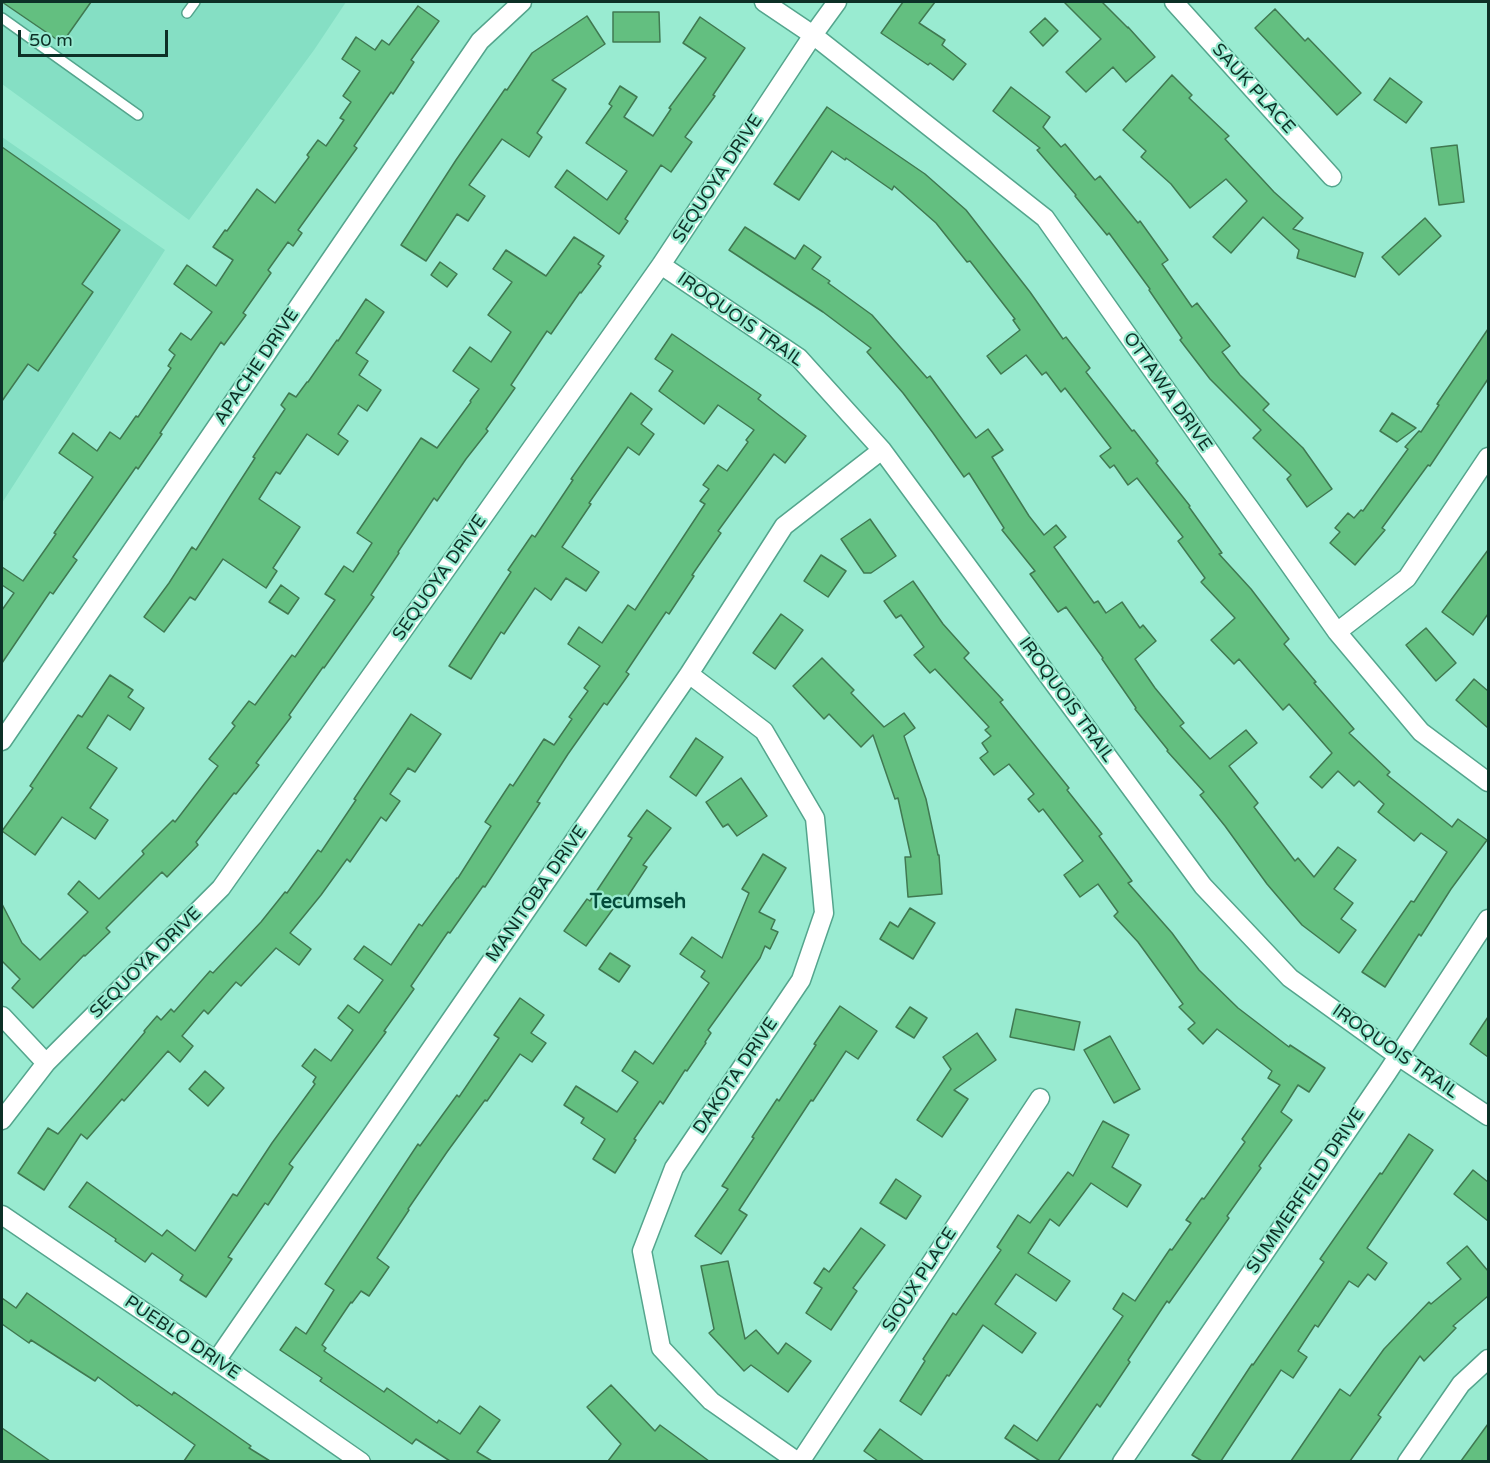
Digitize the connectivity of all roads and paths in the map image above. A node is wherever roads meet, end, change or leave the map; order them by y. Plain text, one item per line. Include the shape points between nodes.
1 (195, 2) edge
2 (522, 2) edge
3 (764, 2) edge
4 (837, 2) edge
5 (1178, 3) edge
6 (187, 13) dead end
7 (2, 18) edge
8 (813, 35) junction
9 (138, 115) dead end
10 (1332, 177) dead end
11 (662, 265) junction
12 (882, 450) junction
13 (1488, 457) edge
14 (1337, 632) junction
15 (689, 674) junction
16 (2, 741) edge
17 (1488, 782) edge
18 (1488, 919) edge
19 (2, 1016) edge
20 (1398, 1056) junction
21 (46, 1063) junction
22 (1040, 1098) dead end
23 (1488, 1116) edge
24 (2, 1120) edge
25 (2, 1215) edge
26 (1488, 1359) edge
27 (216, 1361) junction
28 (361, 1461) edge
29 (799, 1461) edge
30 (1122, 1461) edge
31 (1407, 1461) edge

1 - 6 lane
2 - 16 street, APACHE DRIVE via 480,41
3 - 8 street
4 - 8 street, SEQUOYA DRIVE
5 - 10 street, SAUK PLACE
7 - 9 lane
8 - 11 street, SEQUOYA DRIVE
8 - 14 street, OTTAWA DRIVE via 1045,218
11 - 12 street, IROQUOIS TRAIL via 799,358
11 - 21 street, SEQUOYA DRIVE via 221,888
12 - 15 street, MANITOBA DRIVE via 784,526
12 - 20 street, IROQUOIS TRAIL via 1203,886 1290,978
13 - 14 street via 1407,578
14 - 17 street, OTTAWA DRIVE via 1421,732
15 - 27 street, MANITOBA DRIVE
15 - 29 street, DAKOTA DRIVE via 764,730 815,818 824,913 801,980 674,1168 642,1251 661,1348 711,1401
18 - 20 street, SUMMERFIELD DRIVE
19 - 21 street
20 - 23 street, IROQUOIS TRAIL
20 - 30 street, SUMMERFIELD DRIVE
21 - 24 street, SEQUOYA DRIVE
22 - 29 street, SIOUX PLACE
25 - 27 street, PUEBLO DRIVE
26 - 31 street via 1461,1384
27 - 28 street, PUEBLO DRIVE

